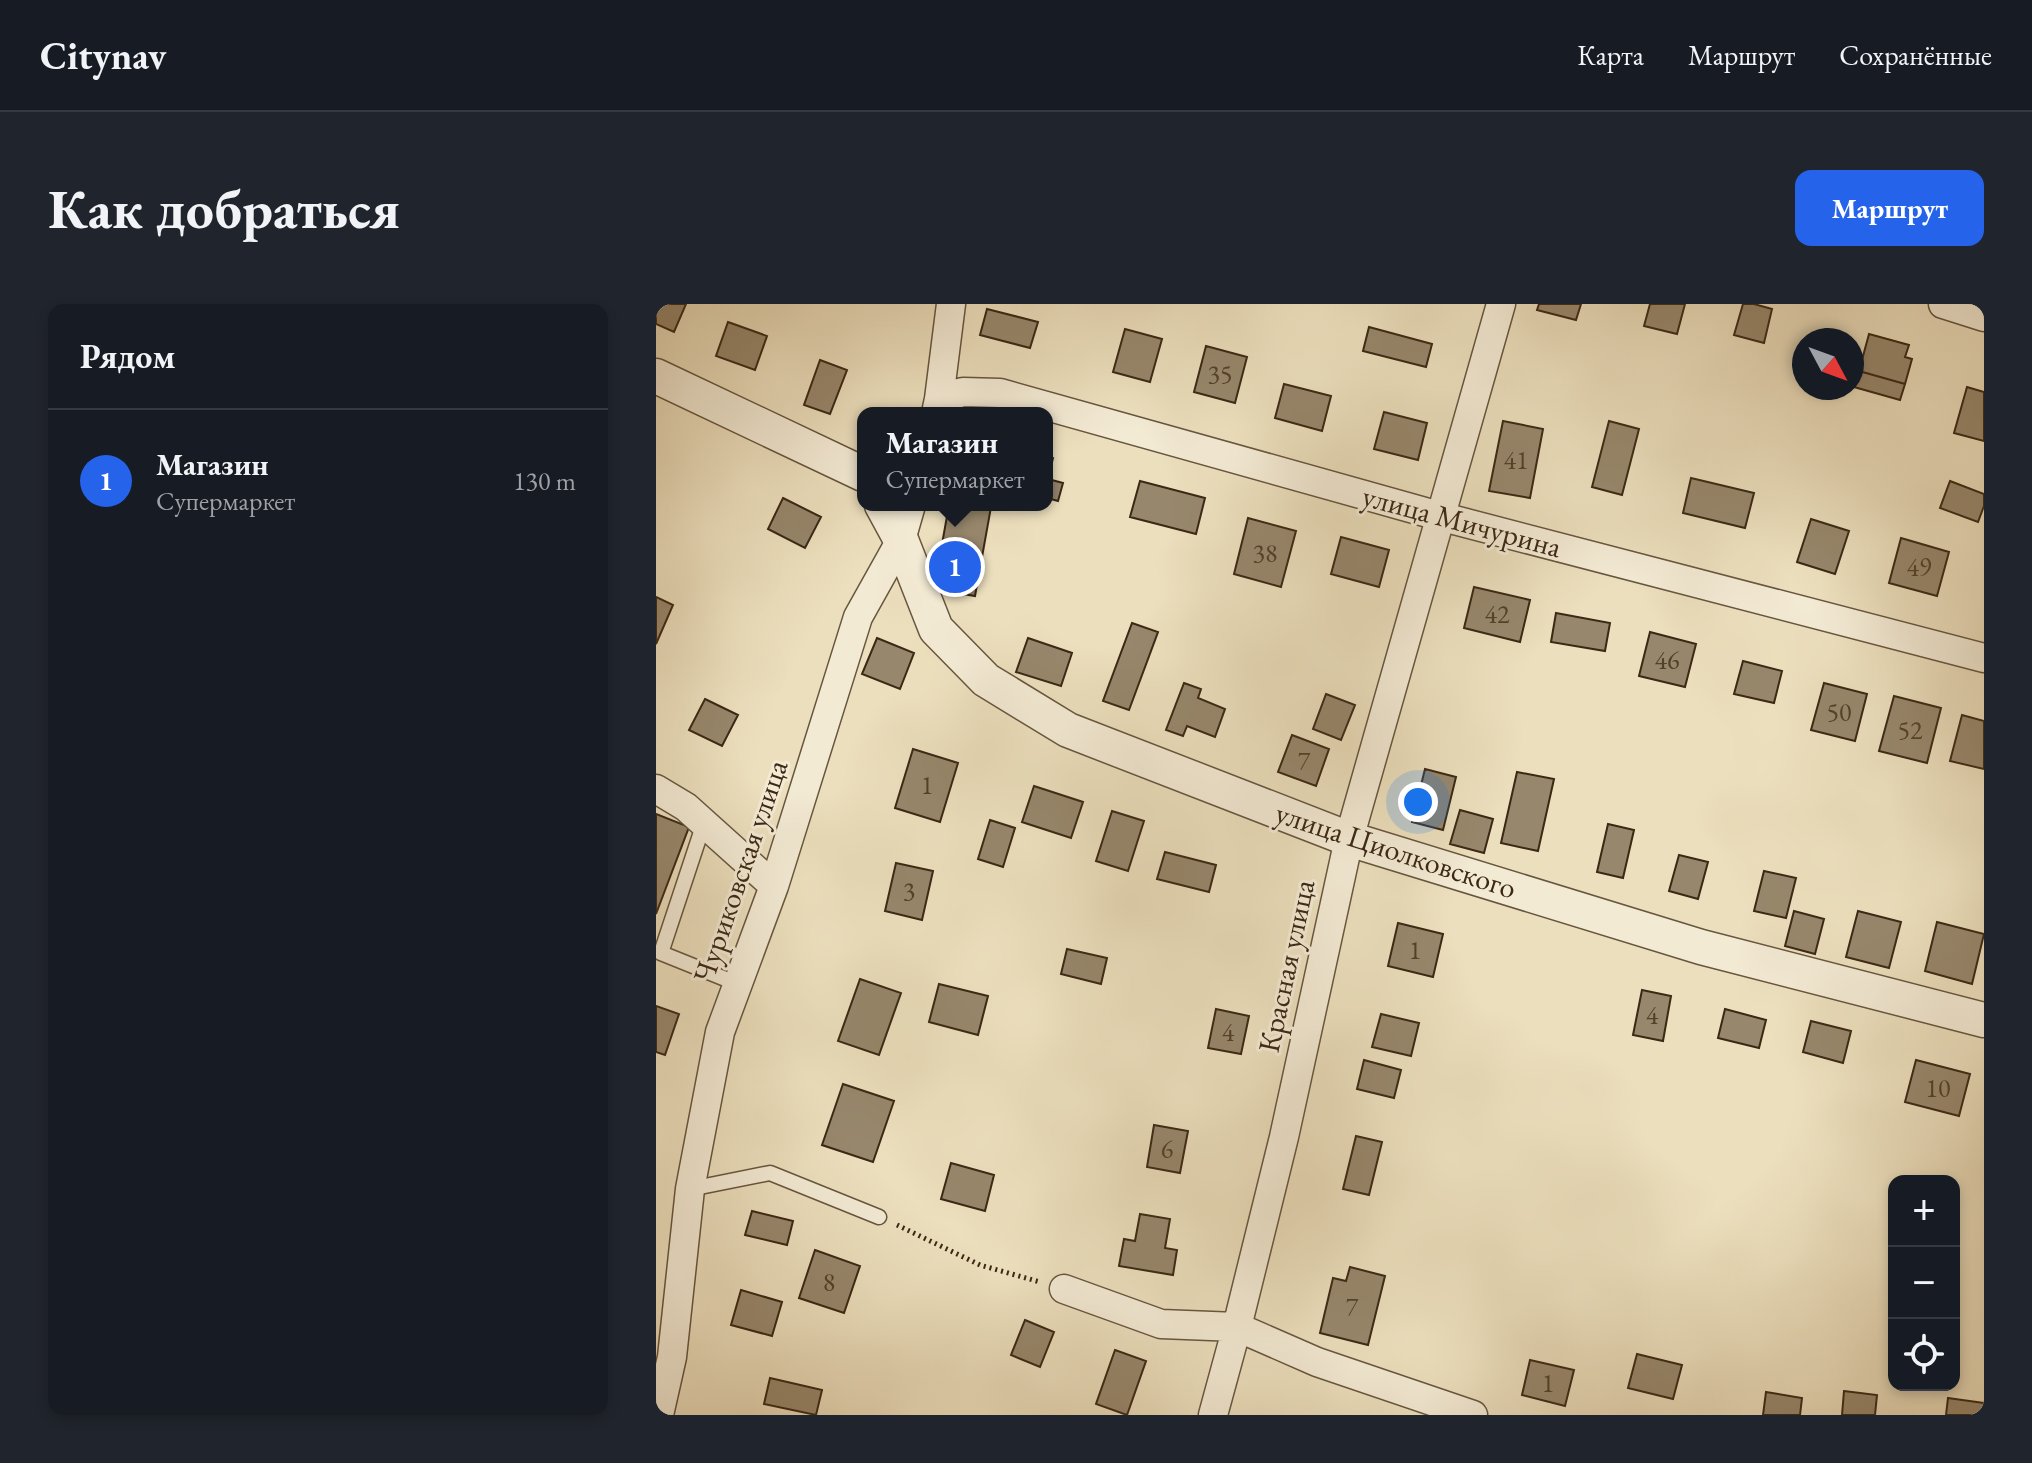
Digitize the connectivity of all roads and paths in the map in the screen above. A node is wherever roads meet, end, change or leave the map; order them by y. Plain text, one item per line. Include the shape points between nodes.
1 (951, 304) edge
2 (1501, 304) edge
3 (1943, 304) edge
4 (1984, 317) edge
5 (656, 376) edge
6 (938, 406) edge
7 (1050, 407) edge
8 (1053, 408) edge
9 (857, 471) edge
10 (885, 511) edge
11 (909, 511) edge
12 (1439, 516) junction
13 (901, 540) junction
14 (1984, 658) edge
15 (656, 789) edge
16 (704, 823) junction
17 (1349, 839) junction
18 (774, 886) junction
19 (738, 984) junction
20 (1984, 1020) edge
21 (690, 1189) junction
22 (879, 1217) joint
23 (1064, 1289) joint
24 (1237, 1327) junction
25 (659, 1415) edge
26 (1213, 1415) edge
27 (1473, 1415) edge

1 - 6 street
2 - 12 street, Красная улица
3 - 4 street
5 - 9 street
6 - 7 street, улица Мичурина via 963,392 1000,393
8 - 12 street, улица Мичурина
10 - 13 street
11 - 13 street, Чуриковская улица
12 - 14 street, улица Мичурина
12 - 17 street, Красная улица
13 - 17 street, улица Циолковского via 936,629 986,680 1068,730
13 - 18 street, Чуриковская улица via 858,617
15 - 16 street
16 - 18 street
16 - 19 lane via 661,953
17 - 20 street, улица Циолковского via 1701,947
17 - 24 street, Красная улица
18 - 19 street, Чуриковская улица
19 - 21 street, Чуриковская улица via 720,1032
21 - 22 lane via 770,1173
21 - 25 street, Чуриковская улица via 672,1357
22 - 23 path via 980,1265
23 - 24 street via 1161,1324
24 - 26 street, Красная улица
24 - 27 street via 1317,1362

